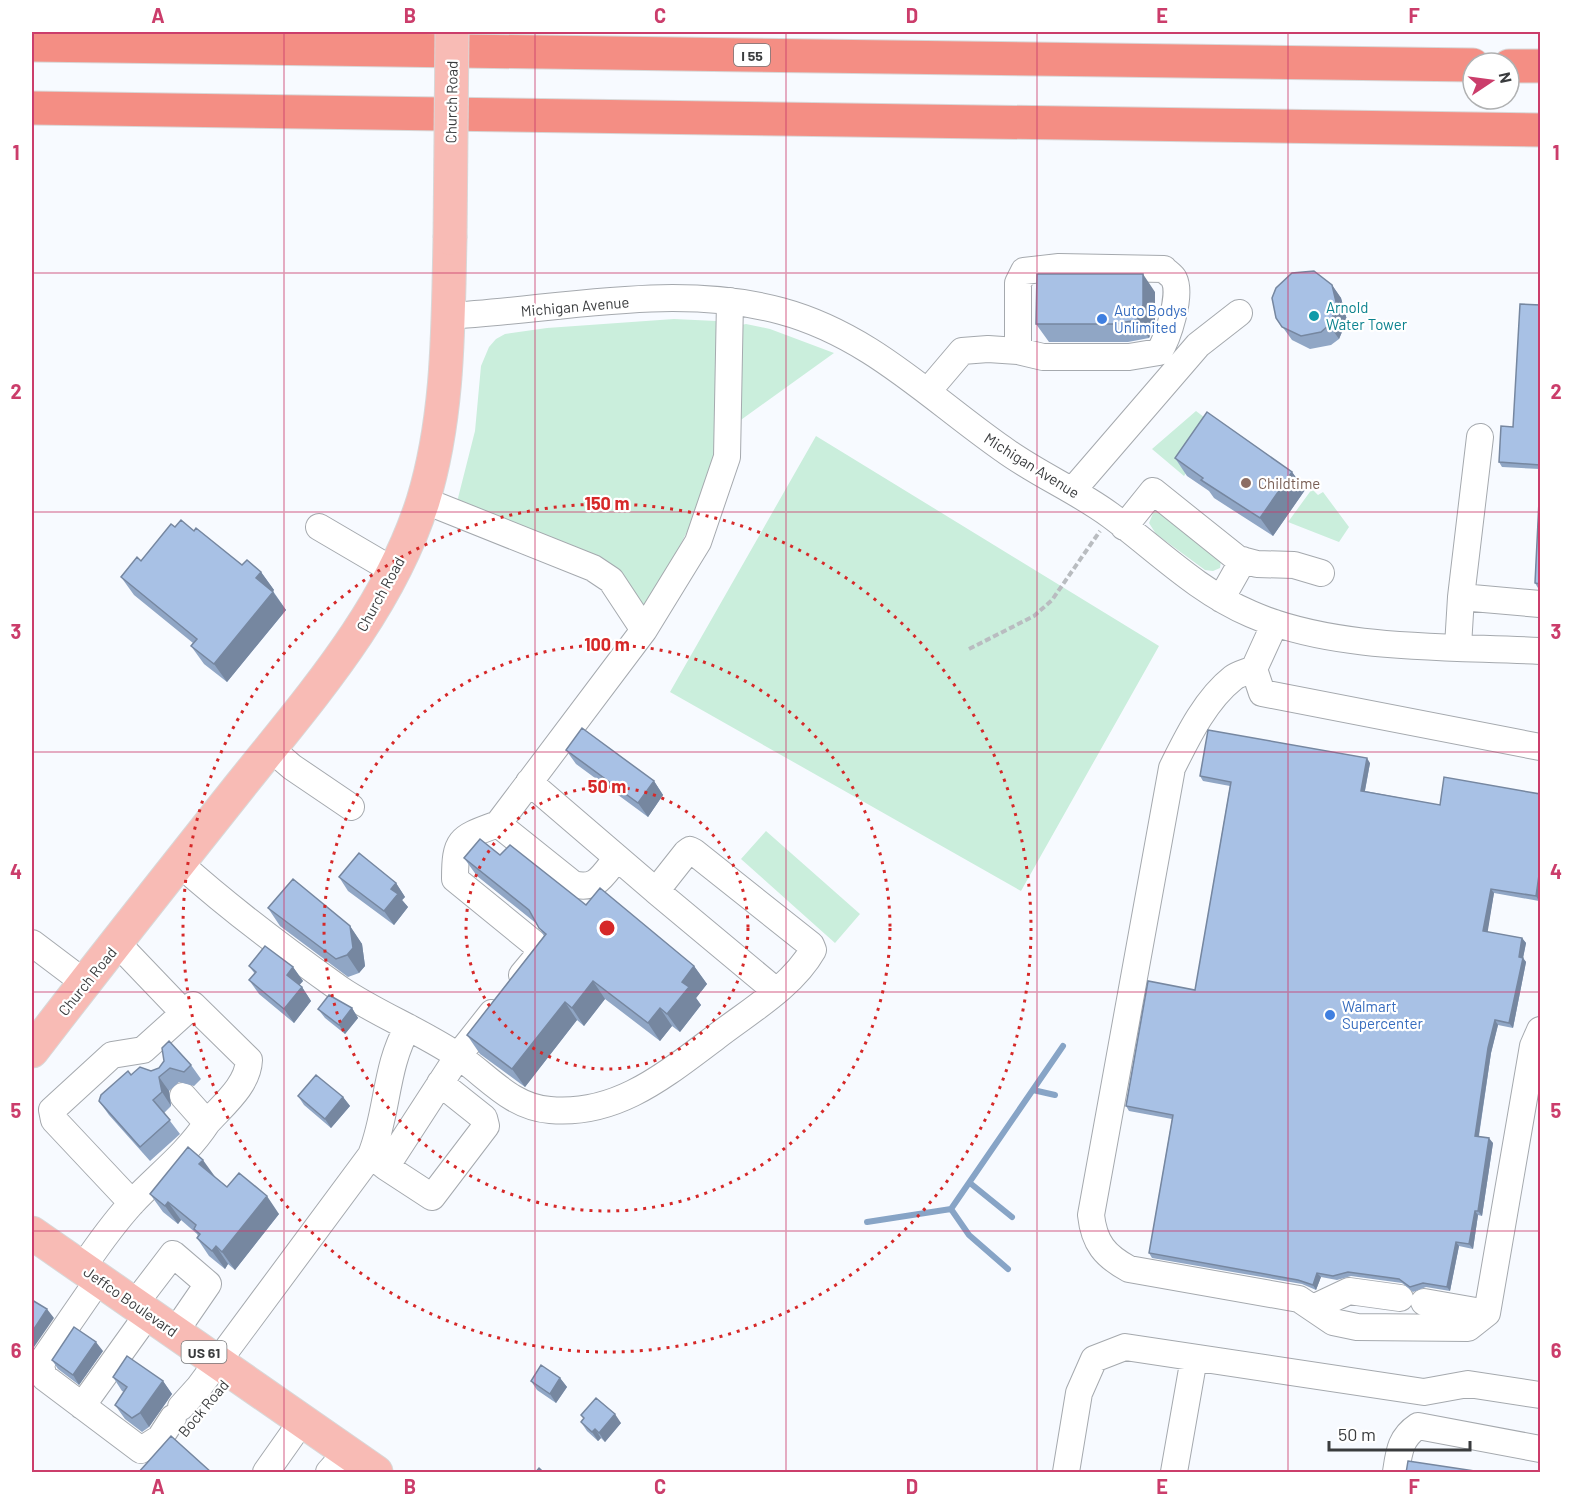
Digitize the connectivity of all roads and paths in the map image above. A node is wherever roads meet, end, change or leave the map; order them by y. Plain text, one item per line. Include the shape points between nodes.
1 (452, 32) edge
2 (32, 45) edge
3 (1461, 65) edge
4 (1521, 66) edge
5 (1540, 66) edge
6 (32, 108) edge
7 (1540, 130) edge
8 (730, 301) junction
9 (1239, 313) dead end
10 (448, 316) junction
11 (1018, 351) junction
12 (928, 391) junction
13 (1480, 437) dead end
14 (1073, 490) junction
15 (423, 500) junction
16 (1118, 521) junction
17 (319, 527) dead end
18 (1243, 560) junction
19 (394, 571) junction
20 (1321, 573) dead end
21 (1461, 597) junction
22 (1221, 599) junction
23 (1540, 604) edge
24 (1275, 623) junction
25 (644, 630) junction
26 (1458, 646) junction
27 (969, 649) dead end
28 (1540, 651) edge
29 (1254, 669) junction
30 (1540, 747) edge
31 (270, 748) junction
32 (529, 782) junction
33 (351, 807) dead end
34 (498, 825) junction
35 (616, 859) junction
36 (179, 862) junction
37 (656, 891) junction
38 (32, 943) edge
39 (117, 943) junction
40 (85, 982) junction
41 (777, 991) junction
42 (184, 1013) junction
43 (408, 1028) junction
44 (1540, 1030) edge
45 (142, 1050) junction
46 (32, 1051) edge
47 (458, 1056) junction
48 (159, 1070) edge
49 (440, 1083) junction
50 (183, 1096) dead end
51 (207, 1123) junction
52 (378, 1161) junction
53 (132, 1203) junction
54 (32, 1233) edge
55 (91, 1273) junction
56 (1313, 1308) junction
57 (141, 1310) junction
58 (1487, 1313) junction
59 (175, 1332) junction
60 (1194, 1358) junction
61 (225, 1367) junction
62 (1424, 1392) junction
63 (1540, 1395) edge
64 (82, 1406) junction
65 (302, 1421) junction
66 (1418, 1426) junction
67 (1540, 1449) edge
68 (146, 1461) edge
69 (338, 1462) edge
70 (266, 1473) edge
71 (376, 1473) edge
72 (1066, 1473) edge
73 (1174, 1473) edge
74 (1396, 1473) edge

1 - 10 main road, Church Road, bridge
2 - 3 highway, I 55
4 - 5 highway
6 - 7 highway
8 - 10 street, Michigan Avenue via 673,298
8 - 12 street, Michigan Avenue via 782,311 823,326 872,350
8 - 25 street via 727,457 698,542
9 - 14 street via 1197,345
10 - 15 main road, Church Road via 439,430
11 - 11 street via 1042,357 1129,357 1160,352 1171,324 1174,279 1164,269 1059,267 1024,271 1017,283
11 - 12 street via 962,351
12 - 14 street, Michigan Avenue via 1006,452
13 - 21 street
14 - 16 street, Michigan Avenue
15 - 19 main road, Church Road
15 - 25 street via 593,568 611,580
16 - 18 street via 1153,491
16 - 22 street, Michigan Avenue via 1171,565
16 - 27 path via 1034,616
17 - 19 street
18 - 20 street via 1294,565
18 - 22 street
19 - 31 main road, Church Road via 356,638
21 - 23 street
21 - 26 street
22 - 24 street, Michigan Avenue
24 - 26 street, Michigan Avenue via 1349,640
24 - 29 street
25 - 32 street
26 - 28 street, Michigan Avenue
29 - 30 street via 1262,693
29 - 56 street via 1234,677 1221,690 1172,768 1091,1215 1100,1247 1112,1260 1129,1269 1299,1299
31 - 33 street
31 - 36 main road, Church Road
32 - 34 street
32 - 35 street
34 - 35 street via 573,884 584,888 597,884
34 - 47 street via 468,835 455,850 455,879 531,940 536,945 537,957
35 - 37 street
36 - 39 main road, Church Road
36 - 43 street via 341,990
37 - 41 street
37 - 41 street via 690,850 811,945 813,950
38 - 40 street
39 - 40 main road, Church Road
39 - 42 street
40 - 46 main road, Church Road
41 - 47 street via 673,1070 616,1103 589,1109 526,1106
42 - 45 street
42 - 51 street via 193,1005 249,1060 240,1086
43 - 47 street
43 - 52 street via 397,1047 377,1139
44 - 58 street via 1533,1046
45 - 48 street
45 - 53 street via 112,1055 52,1110 54,1120
47 - 49 street
49 - 52 street
49 - 52 street via 484,1118 486,1126 432,1197
50 - 51 street
51 - 53 street via 193,1144
52 - 61 street
53 - 55 street via 101,1240
54 - 55 main road, Jeffco Boulevard / US 61
55 - 57 main road, Jeffco Boulevard / US 61
55 - 64 street via 41,1367 44,1377
56 - 58 street via 1349,1291
56 - 58 street via 1333,1322 1357,1327 1468,1328
57 - 59 main road, Jeffco Boulevard / US 61
57 - 59 street via 173,1254 208,1284
57 - 64 street
59 - 61 main road, Jeffco Boulevard / US 61
60 - 62 street
60 - 72 street via 1125,1347 1094,1359 1079,1393
60 - 73 street
61 - 65 main road, Jeffco Boulevard / US 61
61 - 68 street, Bock Road
61 - 68 street via 177,1413
62 - 63 street via 1468,1384
62 - 66 street
64 - 68 street
65 - 69 main road, Jeffco Boulevard / US 61
65 - 70 street
66 - 67 street
66 - 74 street via 1401,1443
69 - 71 main road, Jeffco Boulevard / US 61

